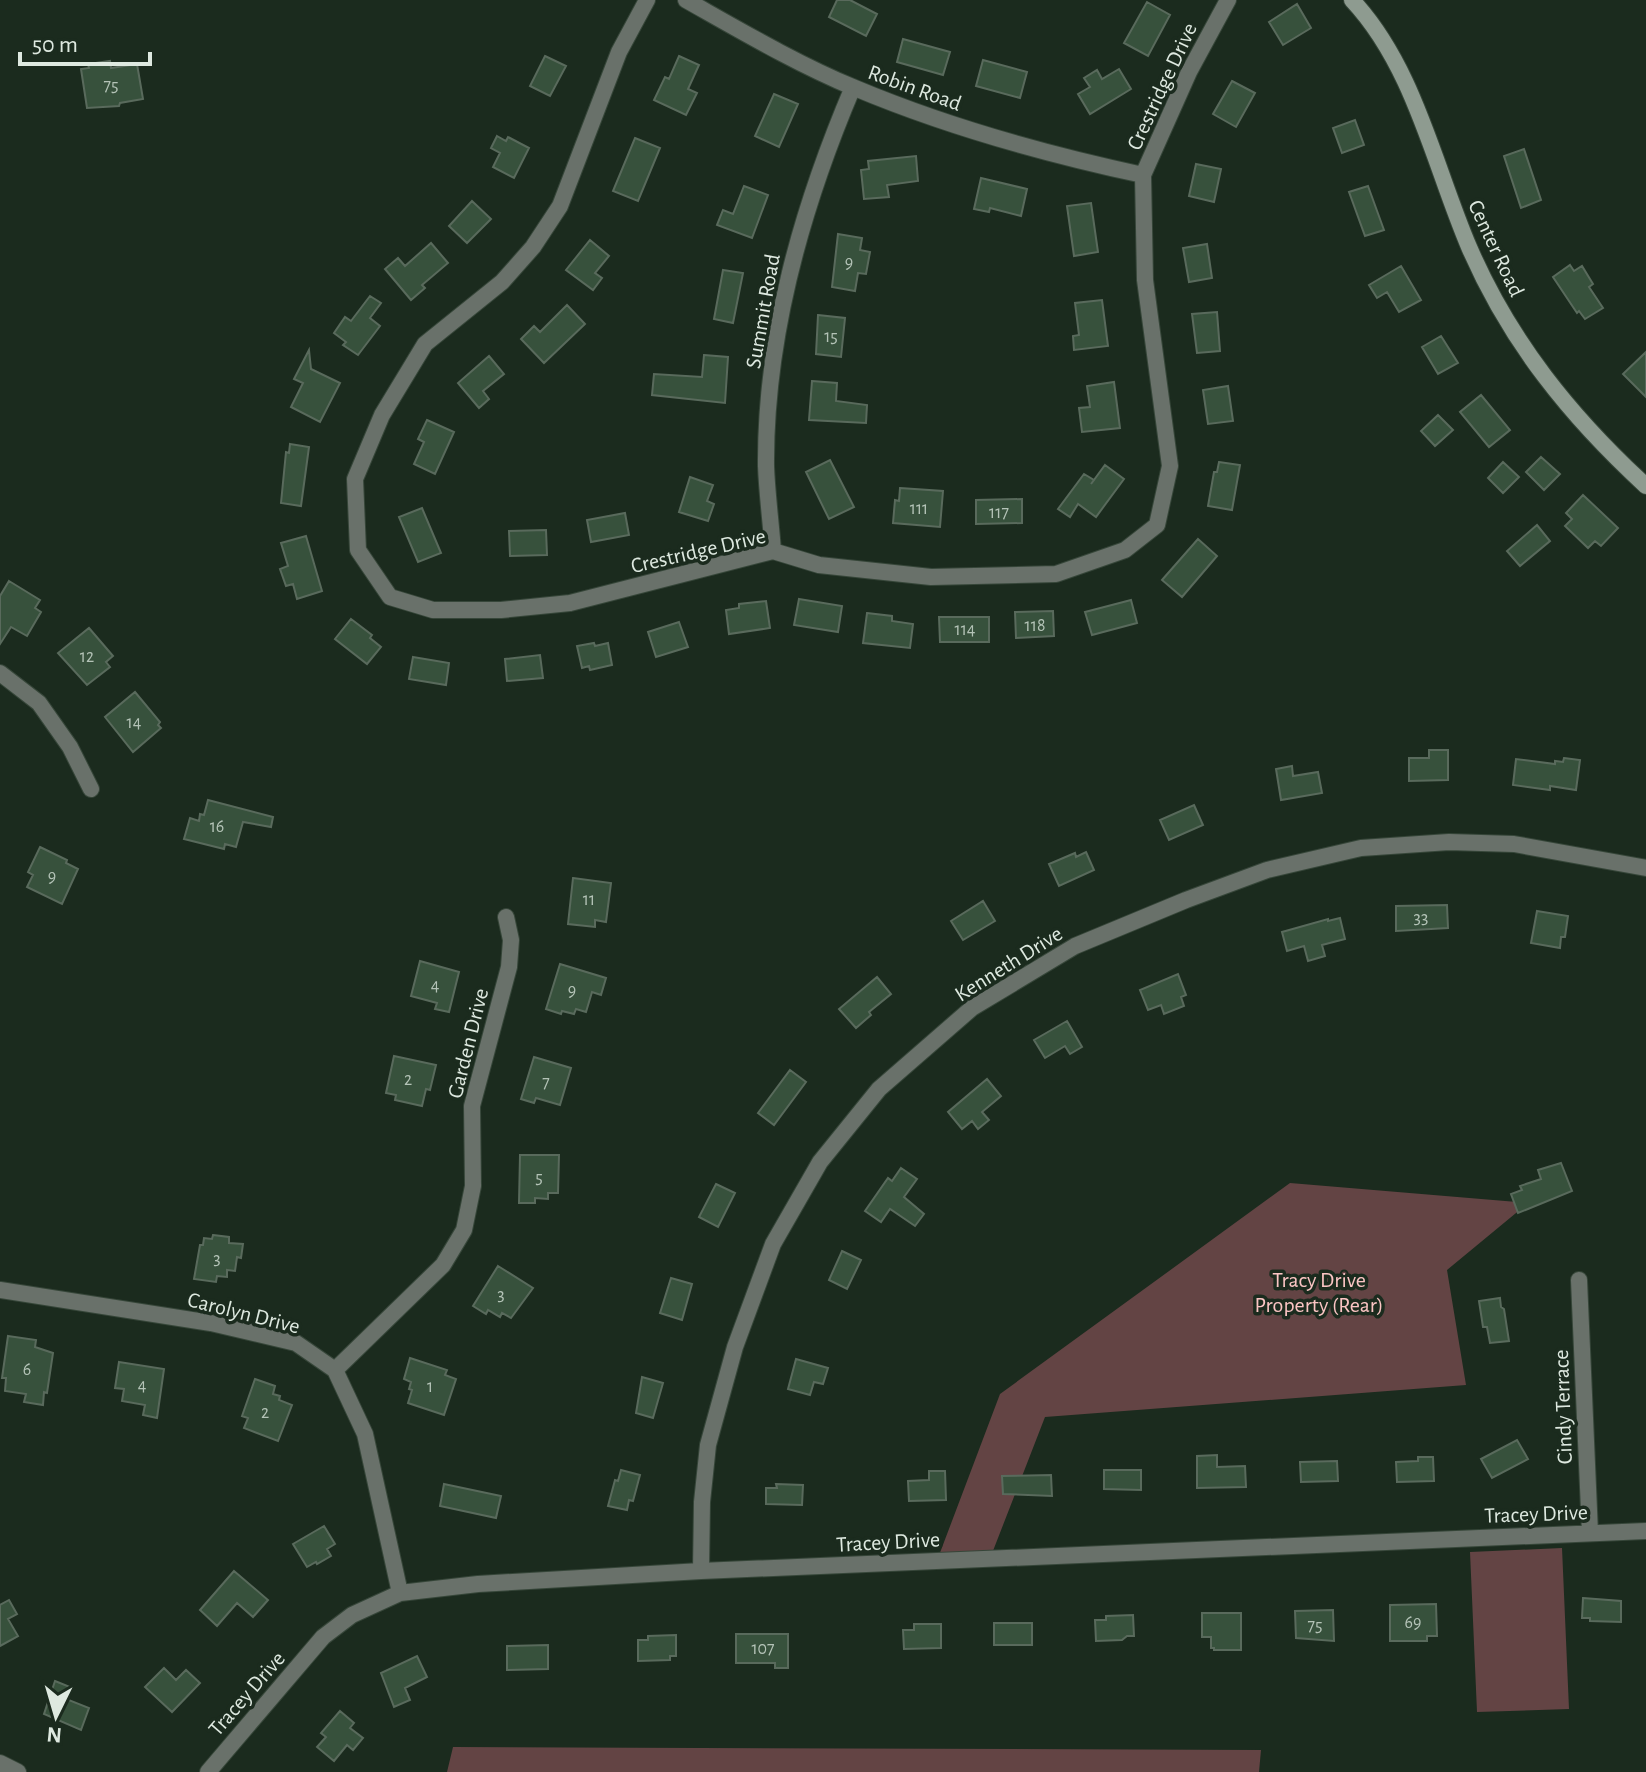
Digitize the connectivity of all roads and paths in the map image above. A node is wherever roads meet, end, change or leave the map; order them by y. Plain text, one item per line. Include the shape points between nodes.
1 (647, 0) edge
2 (686, 0) edge
3 (1228, 0) edge
4 (1352, 0) edge
5 (853, 87) junction
6 (1143, 175) junction
7 (1646, 486) edge
8 (773, 551) junction
9 (0, 673) edge
10 (91, 789) dead end
11 (1646, 868) edge
12 (506, 917) dead end
13 (1579, 1280) dead end
14 (0, 1290) edge
15 (335, 1370) junction
16 (1646, 1531) edge
17 (1590, 1533) junction
18 (701, 1571) junction
19 (400, 1593) junction
20 (0, 1763) edge
21 (18, 1772) edge
22 (208, 1772) edge

1 - 8 street, Crestridge Drive via 619,52 560,206 502,282 425,344 382,415 355,479 358,550 390,597 433,610 570,603
2 - 5 street, Robin Road
3 - 6 street, Crestridge Drive
4 - 7 street, Center Road via 1402,77 1470,249 1510,326 1552,389
5 - 6 street, Robin Road via 949,124
5 - 8 street, Summit Road via 826,150 795,251 774,345 766,466
6 - 8 street, Crestridge Drive via 1145,280 1170,466 1157,525 1125,550 1056,574 931,577 819,565
9 - 10 street via 39,703
11 - 18 street, Kenneth Drive via 1514,844 1361,848 1267,870 1186,900 1075,946 972,1008 879,1089 820,1162 773,1244 735,1347 708,1445
12 - 15 street, Garden Drive via 509,967 472,1106 473,1186 464,1230 443,1265
13 - 17 street, Cindy Terrace
14 - 15 street, Carolyn Drive via 211,1323 296,1343
15 - 19 street via 365,1434
16 - 17 street, Tracey Drive
17 - 18 street, Tracey Drive
18 - 19 street, Tracey Drive
19 - 22 street, Tracey Drive via 352,1615 323,1637
20 - 21 street

